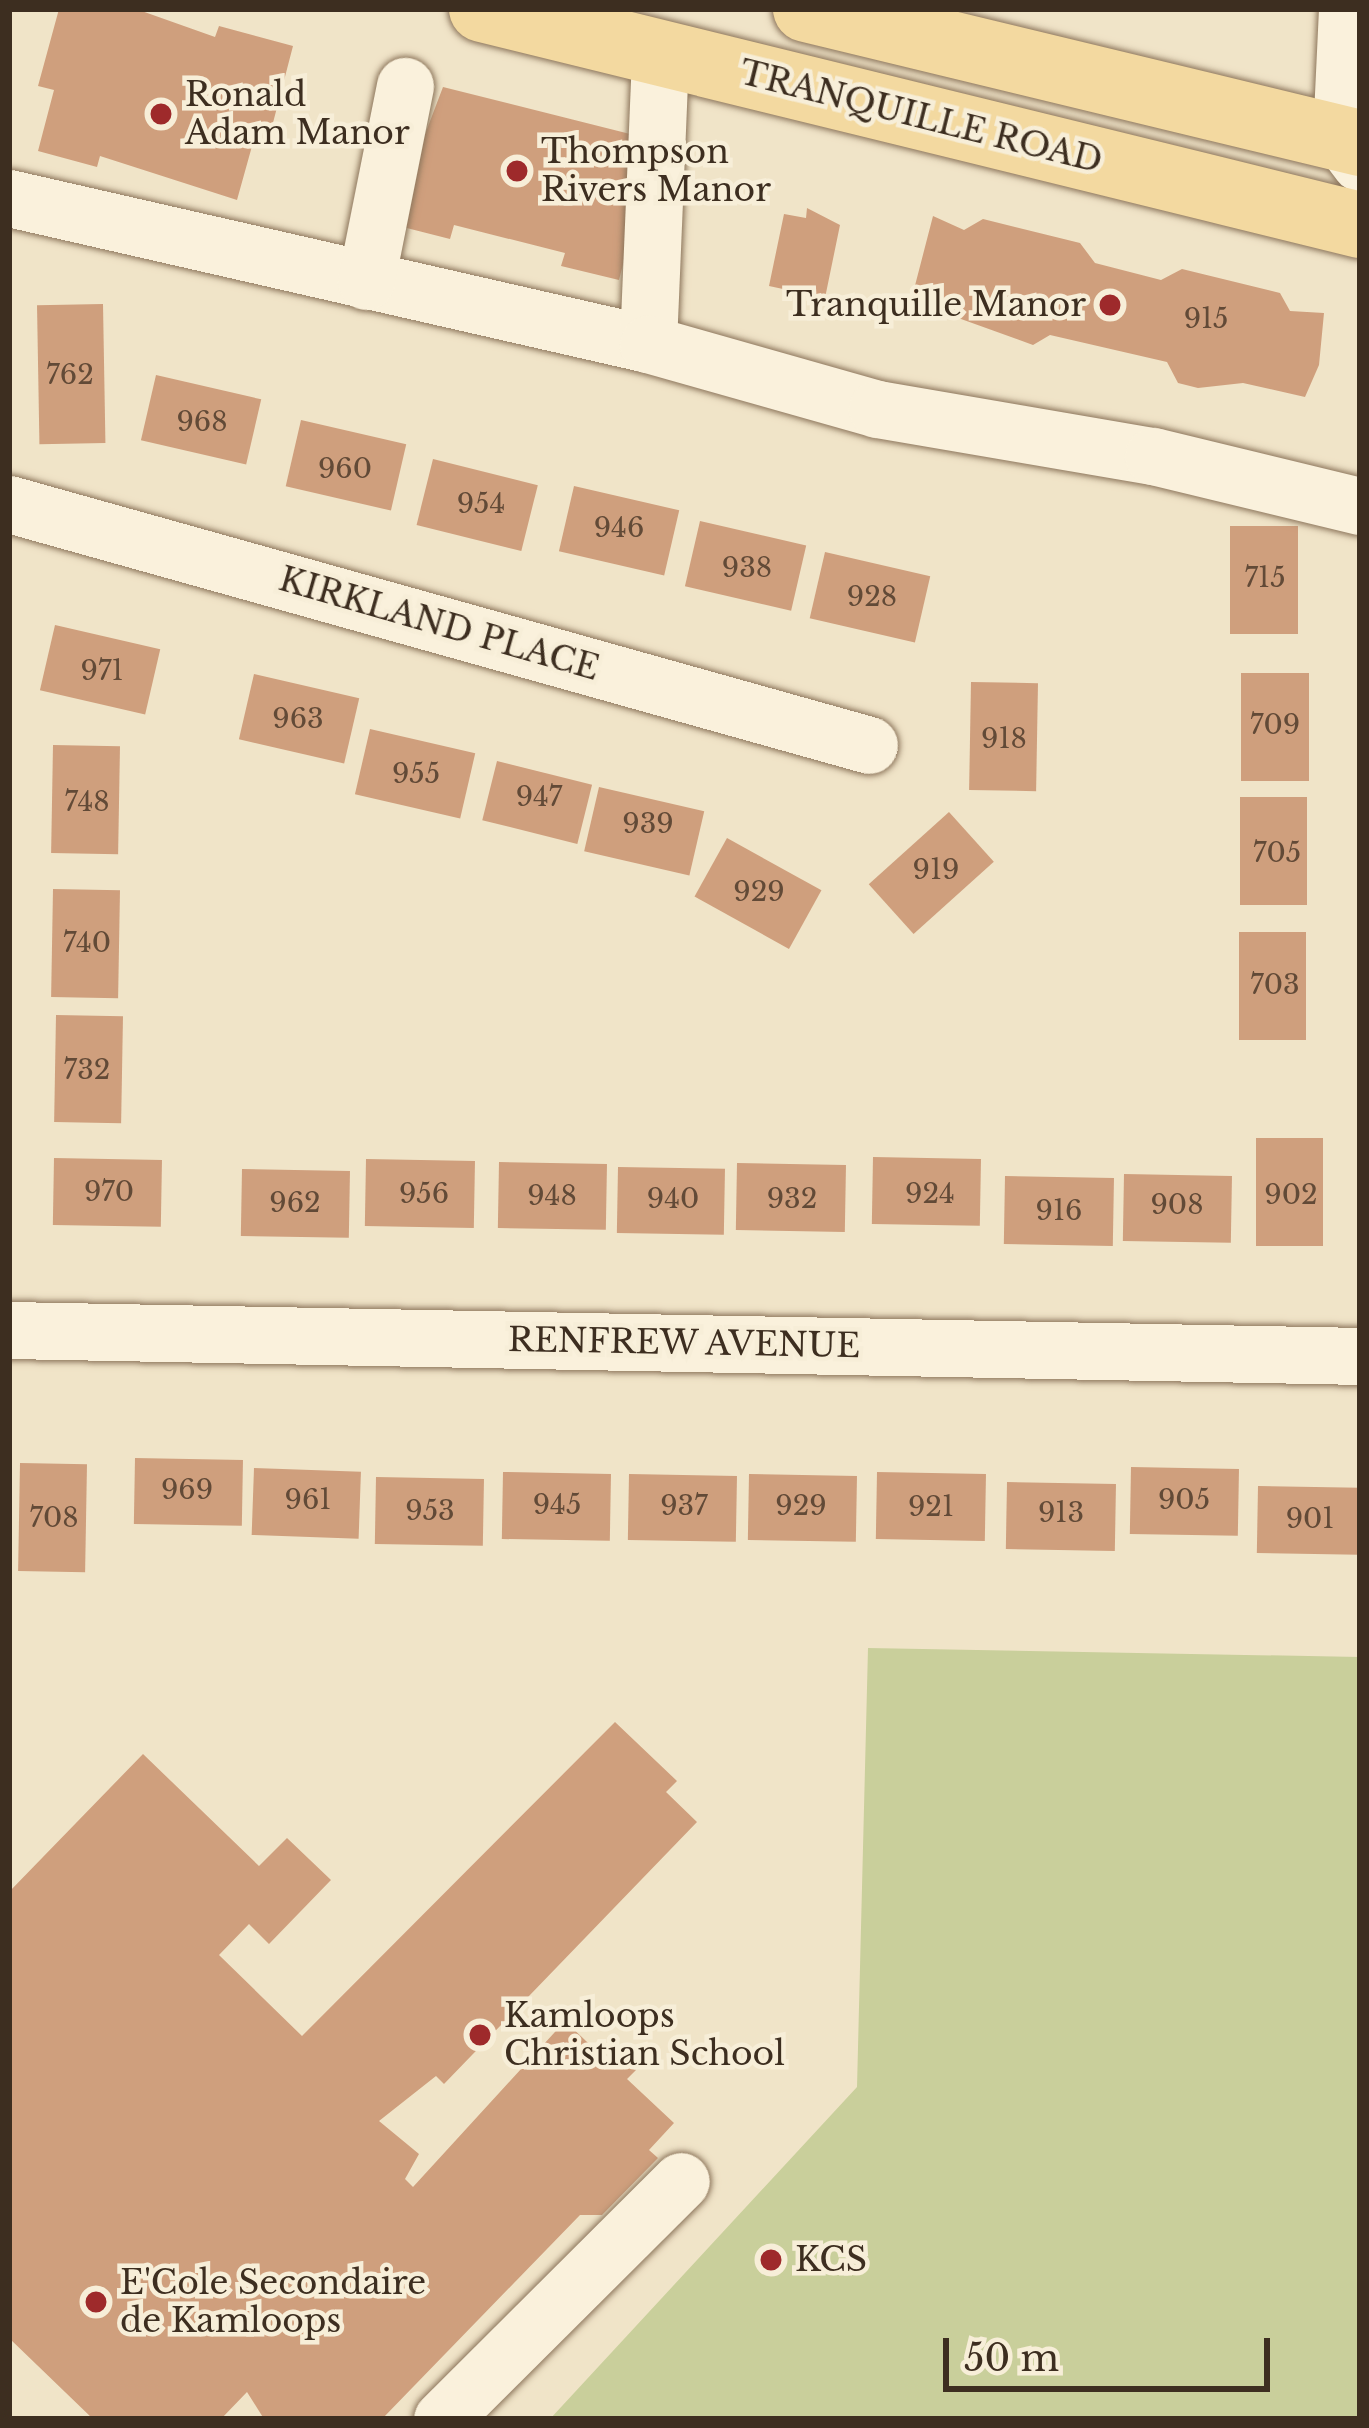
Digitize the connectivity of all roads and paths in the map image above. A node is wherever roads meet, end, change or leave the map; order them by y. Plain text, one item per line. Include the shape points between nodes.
1 (806, 9) edge
2 (1347, 9) edge
3 (494, 10) edge
4 (660, 52) junction
5 (405, 86) dead end
6 (1354, 148) edge
7 (9, 198) edge
8 (1360, 225) edge
9 (366, 281) junction
10 (648, 344) junction
11 (9, 504) edge
12 (1360, 506) edge
13 (869, 745) dead end
14 (9, 1330) edge
15 (1360, 1356) edge
16 (681, 2181) dead end
17 (442, 2419) edge

1 - 6 main road
2 - 6 street
3 - 4 main road, TRANQUILLE ROAD
4 - 8 main road, TRANQUILLE ROAD
4 - 10 street
5 - 9 street
7 - 9 street
9 - 10 street
10 - 12 street via 878,410 1153,456
11 - 13 street, KIRKLAND PLACE
14 - 15 street, RENFREW AVENUE
16 - 17 street

